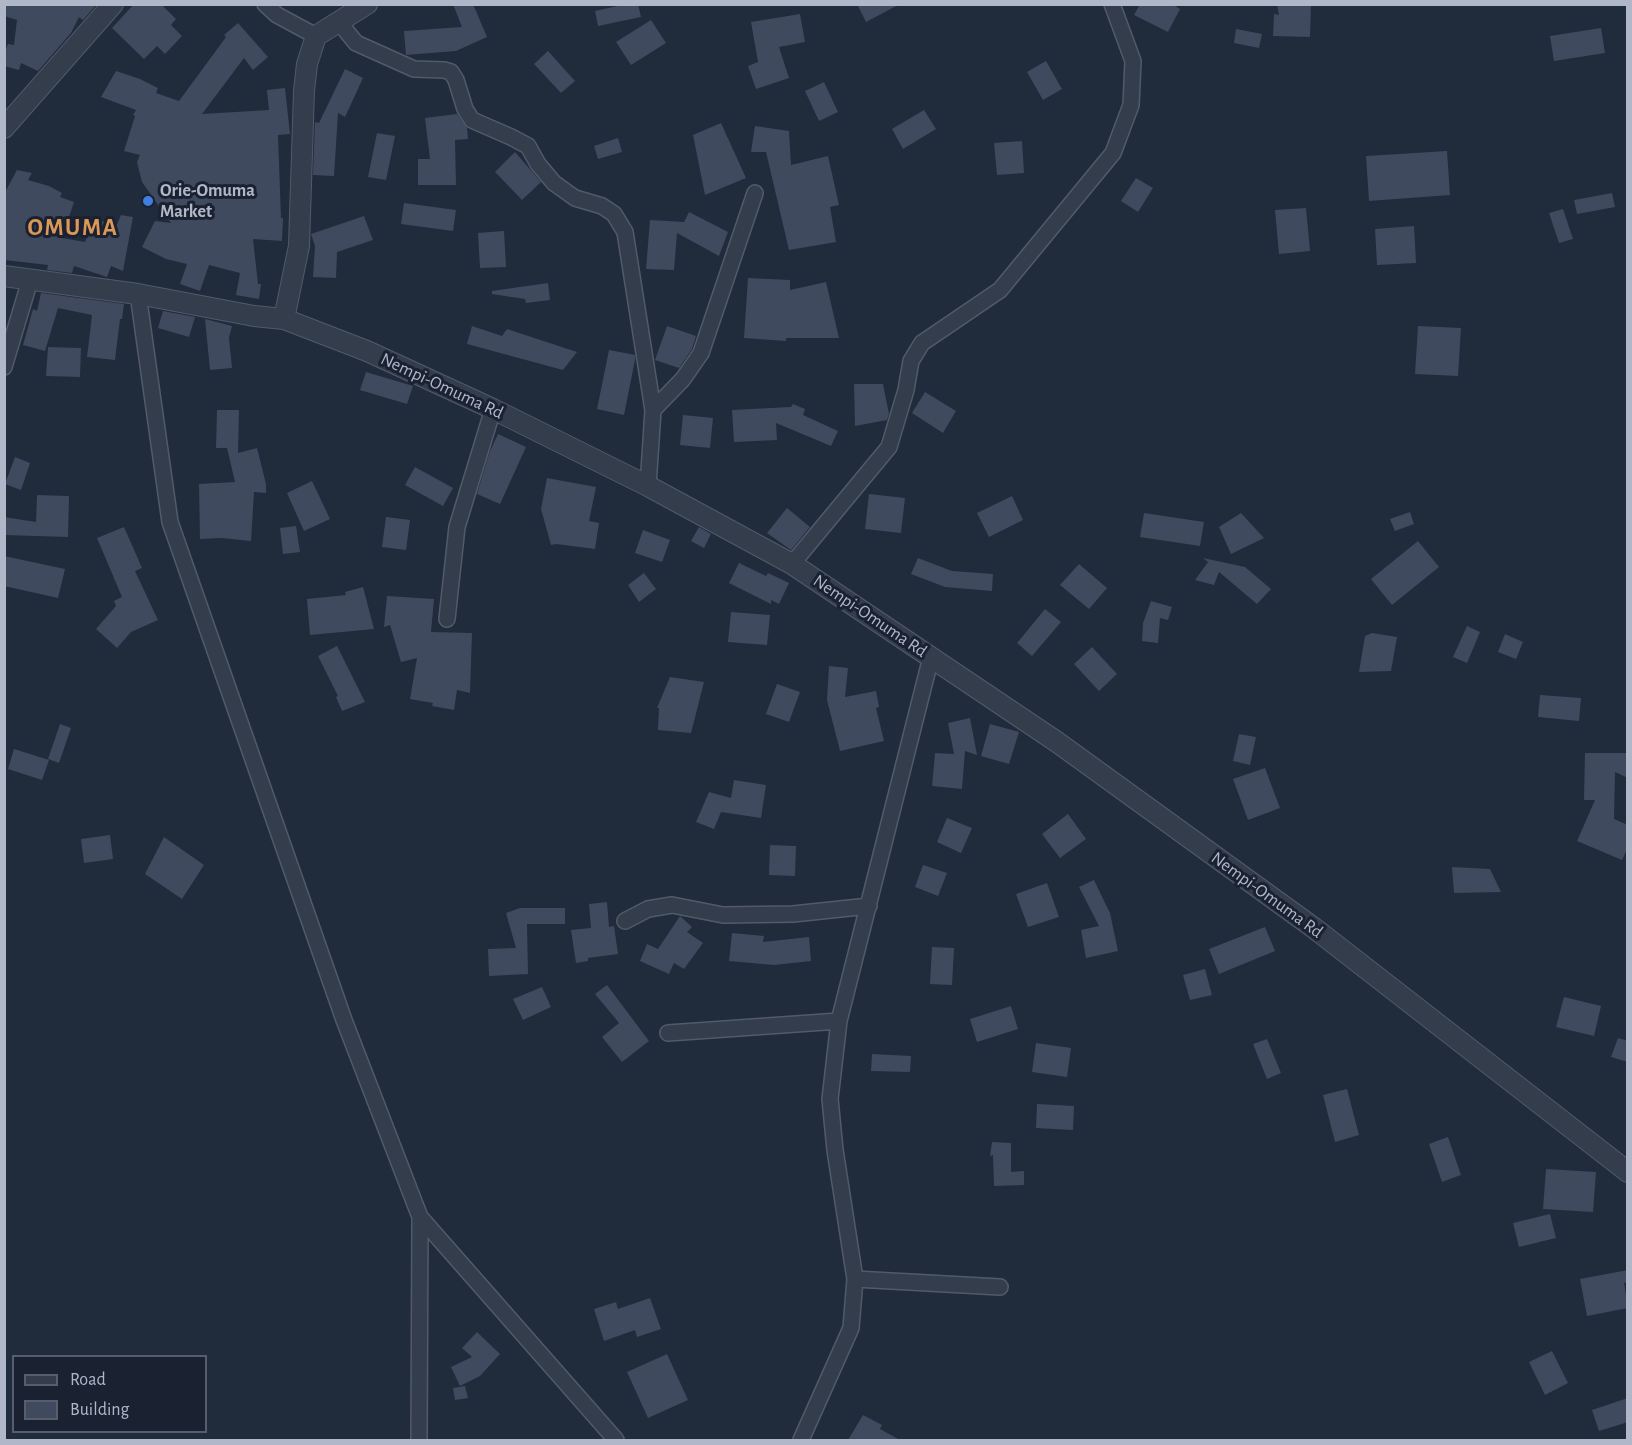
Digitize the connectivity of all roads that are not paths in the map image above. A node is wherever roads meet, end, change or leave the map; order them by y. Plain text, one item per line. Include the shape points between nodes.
1 (113, 4) edge
2 (265, 4) edge
3 (367, 4) edge
4 (1112, 4) edge
5 (338, 21) junction
6 (316, 36) junction
7 (4, 128) edge
8 (755, 193) dead end
9 (4, 276) edge
10 (30, 280) junction
11 (138, 294) junction
12 (284, 319) junction
13 (4, 367) edge
14 (493, 409) junction
15 (653, 411) junction
16 (648, 486) junction
17 (792, 564) junction
18 (447, 619) dead end
19 (932, 657) junction
20 (868, 906) junction
21 (625, 921) dead end
22 (839, 1022) junction
23 (668, 1034) dead end
24 (1628, 1172) edge
25 (420, 1217) junction
26 (855, 1279) junction
27 (1000, 1287) dead end
28 (419, 1440) edge
29 (616, 1440) edge
30 (801, 1440) edge

1 - 7 street
2 - 6 street
3 - 5 street
4 - 17 street via 1132,61 1131,105 1113,153 1000,290 922,343 911,361 889,447
5 - 6 street
5 - 15 street via 356,43 414,69 452,72 472,120 528,146 554,183 575,198 614,214 625,232
6 - 12 street via 304,91 299,246
8 - 15 street via 701,353
9 - 10 street, Nempi-Omuma Rd
10 - 11 street, Nempi-Omuma Rd
10 - 13 street
11 - 12 street, Nempi-Omuma Rd
11 - 25 street via 170,522 344,1020
12 - 14 street, Nempi-Omuma Rd via 367,351
14 - 16 street, Nempi-Omuma Rd
14 - 18 street via 457,527
15 - 16 street
16 - 17 street, Nempi-Omuma Rd
17 - 19 street, Nempi-Omuma Rd
19 - 20 street
19 - 24 street, Nempi-Omuma Rd via 1058,742 1314,928
20 - 21 street via 793,915 723,915 672,905 648,909
20 - 22 street
22 - 23 street
22 - 26 street via 830,1099
25 - 28 street
25 - 29 street
26 - 27 street
26 - 30 street via 851,1328

